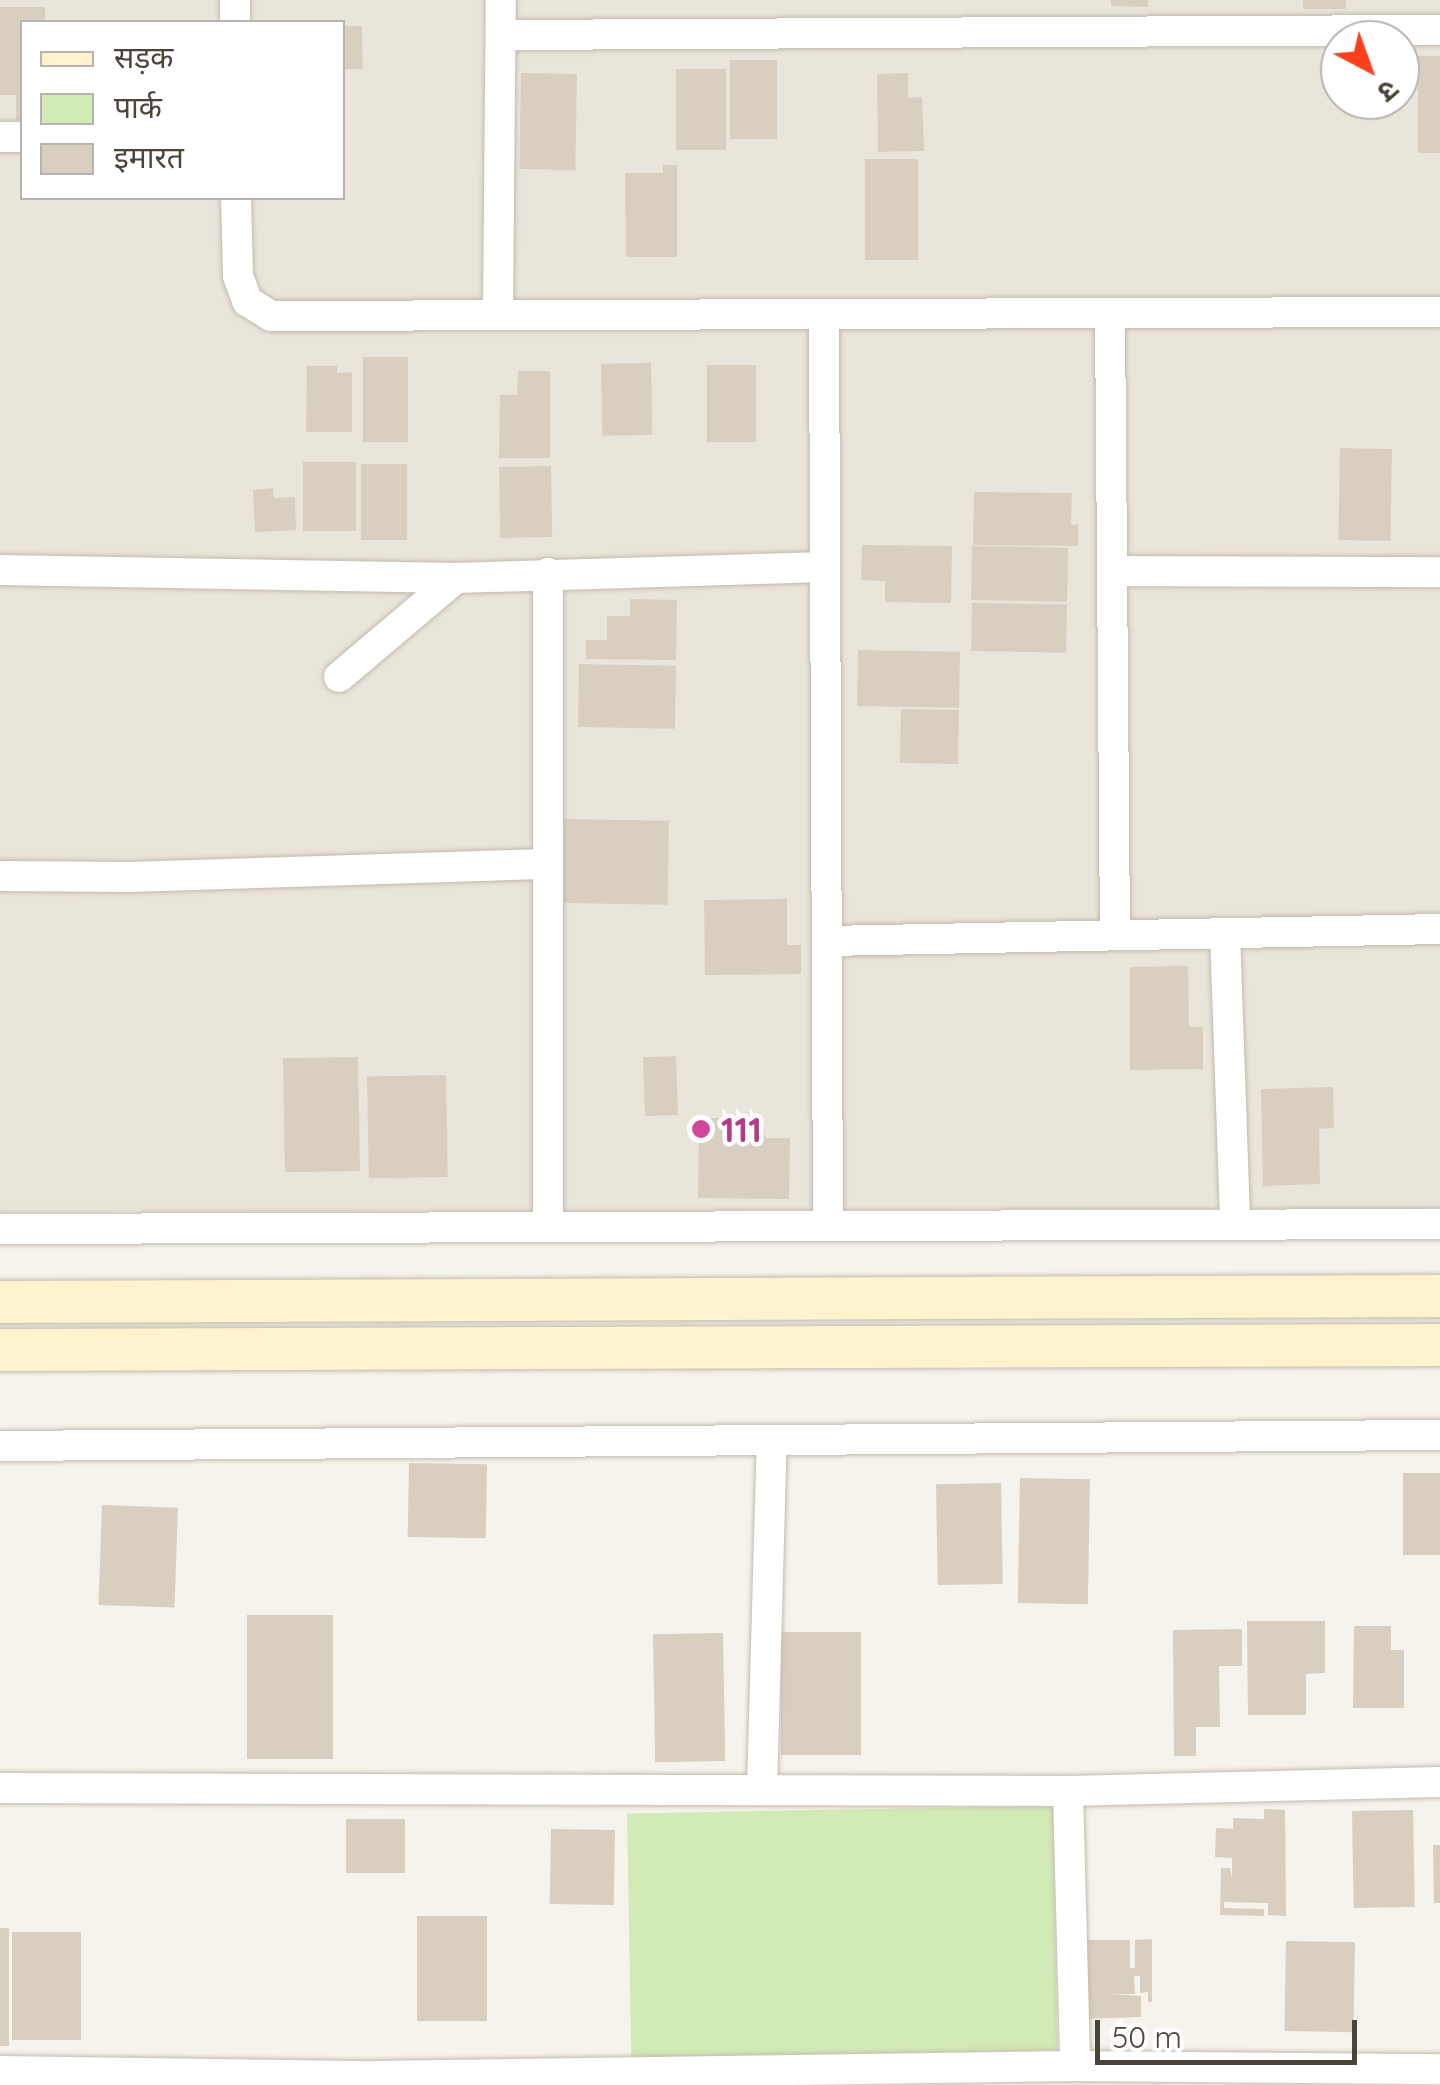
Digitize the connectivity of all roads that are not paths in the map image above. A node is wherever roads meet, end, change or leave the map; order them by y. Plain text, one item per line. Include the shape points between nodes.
1 (501, 0) edge
2 (1440, 30) edge
3 (502, 36) junction
4 (236, 200) edge
5 (1440, 312) edge
6 (1110, 314) junction
7 (498, 315) junction
8 (824, 315) junction
9 (825, 567) junction
10 (0, 570) edge
11 (1114, 570) junction
12 (1440, 572) edge
13 (548, 573) junction
14 (456, 578) junction
15 (338, 677) dead end
16 (548, 864) junction
17 (0, 876) edge
18 (1440, 929) edge
19 (1226, 933) junction
20 (1115, 934) junction
21 (827, 941) junction
22 (828, 1223) junction
23 (548, 1224) junction
24 (1235, 1224) junction
25 (1440, 1224) edge
26 (0, 1229) edge
27 (1440, 1296) edge
28 (1271, 1297) junction
29 (0, 1302) edge
30 (1271, 1345) junction
31 (1440, 1345) edge
32 (0, 1350) edge
33 (1440, 1435) edge
34 (772, 1441) junction
35 (0, 1446) edge
36 (1440, 1782) edge
37 (0, 1788) edge
38 (762, 1790) junction
39 (1068, 1791) junction
40 (1075, 2066) junction
41 (1440, 2069) edge
42 (0, 2071) edge
43 (374, 2080) edge
44 (670, 2080) edge

1 - 3 street
2 - 3 street
3 - 7 street
4 - 7 street via 238,276 247,301 271,316
5 - 6 street
6 - 8 street
6 - 11 street
7 - 8 street
8 - 9 street
9 - 13 street
9 - 21 street
10 - 14 street
11 - 12 street
11 - 20 street
13 - 14 street
13 - 16 street
14 - 15 street
16 - 17 street
16 - 23 street
18 - 19 street
19 - 20 street
19 - 24 street
20 - 21 street
21 - 22 street
22 - 23 street
22 - 24 street
23 - 26 street
24 - 25 street
27 - 28 main road
28 - 29 main road
28 - 30 main road
30 - 31 main road
30 - 32 main road
33 - 34 street
34 - 35 street
34 - 38 street
36 - 39 street
37 - 38 street
38 - 39 street
39 - 40 street
40 - 41 street
40 - 44 street
42 - 43 street
43 - 44 street

